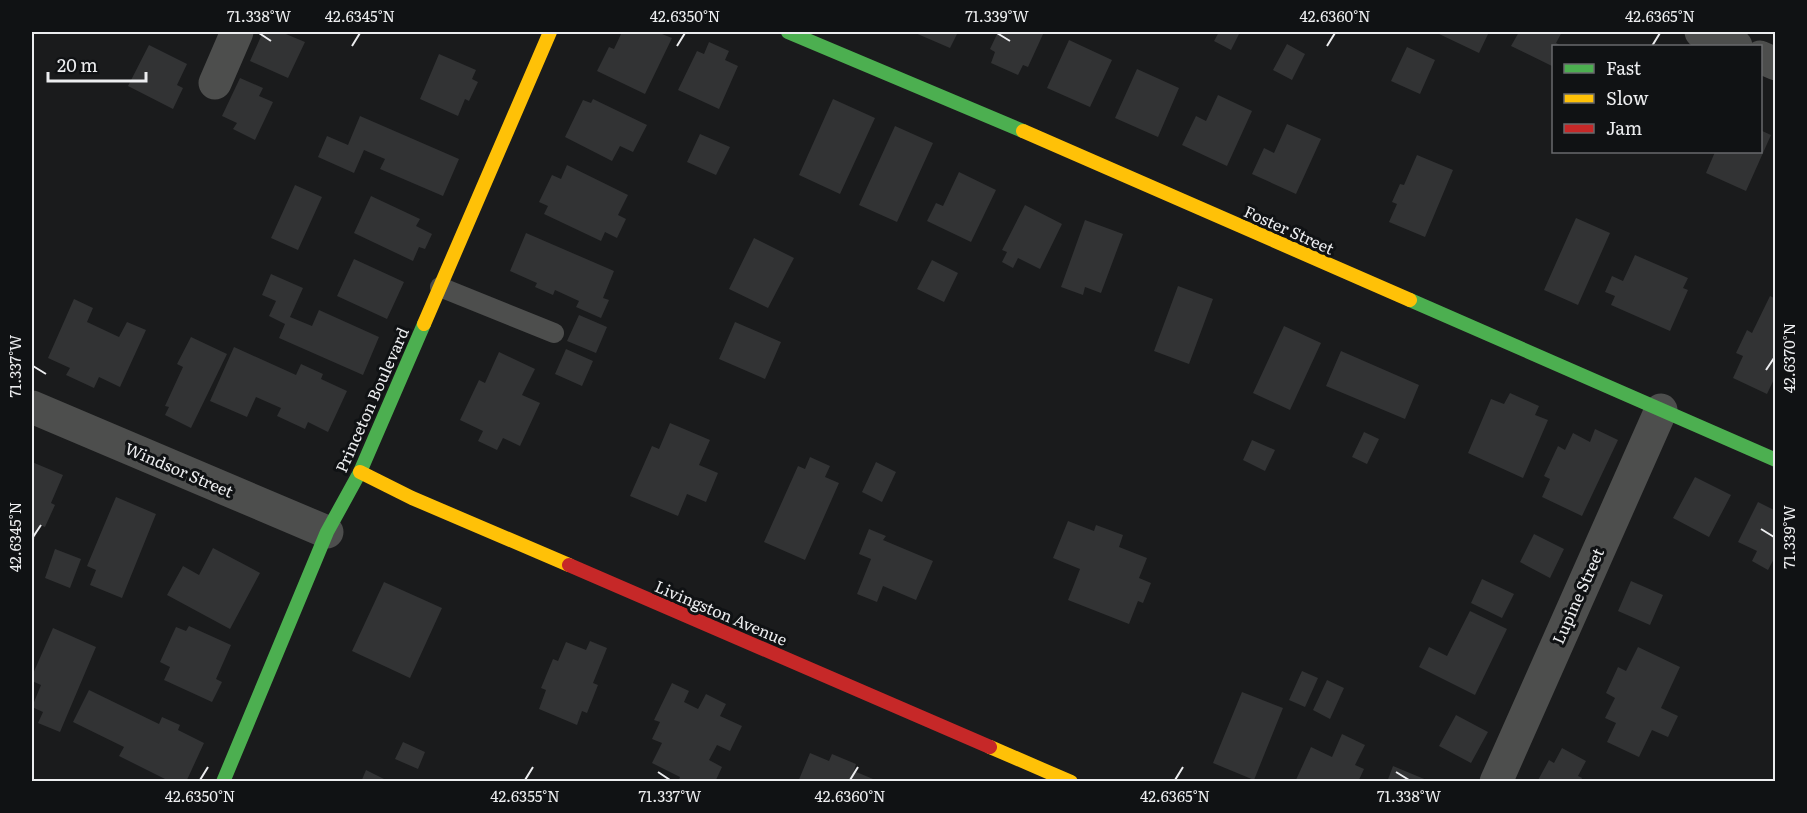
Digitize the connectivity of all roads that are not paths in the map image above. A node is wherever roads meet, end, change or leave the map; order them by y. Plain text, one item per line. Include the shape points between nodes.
1 (237, 32) edge
2 (550, 32) edge
3 (788, 32) edge
4 (1701, 32) edge
5 (1734, 45) edge
6 (1762, 57) edge
7 (1776, 64) edge
8 (215, 83) dead end
9 (440, 287) junction
10 (554, 333) dead end
11 (32, 407) edge
12 (1661, 410) junction
13 (1776, 460) edge
14 (360, 472) junction
15 (327, 532) junction
16 (223, 782) edge
17 (1071, 782) edge
18 (1496, 782) edge

1 - 8 street
2 - 9 street, Princeton Boulevard
3 - 12 street, Foster Street
4 - 5 street
6 - 7 street
9 - 10 lane
9 - 14 street, Princeton Boulevard
11 - 15 street, Windsor Street
12 - 13 street, Foster Street
12 - 18 street, Lupine Street
14 - 15 street, Princeton Boulevard
14 - 17 street, Livingston Avenue
15 - 16 street, Princeton Boulevard

